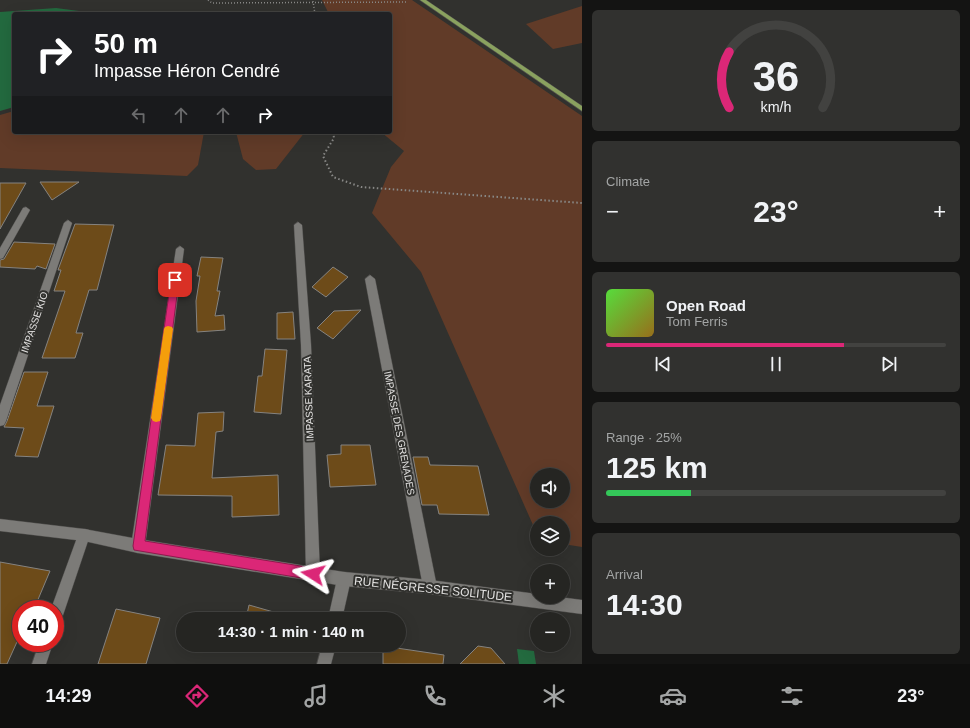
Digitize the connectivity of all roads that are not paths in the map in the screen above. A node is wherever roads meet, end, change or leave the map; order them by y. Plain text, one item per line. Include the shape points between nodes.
1 (423, 0) edge
2 (582, 109) edge
3 (26, 210) dead end
4 (68, 223) dead end
5 (298, 225) dead end
6 (180, 249) dead end
7 (0, 256) edge
8 (370, 279) dead end
9 (0, 421) edge
10 (0, 525) edge
11 (84, 535) junction
12 (138, 546) junction
13 (313, 574) junction
14 (344, 579) junction
15 (430, 587) junction
16 (61, 600) edge
17 (582, 607) edge
18 (337, 612) edge
19 (43, 652) edge
20 (327, 652) edge
21 (39, 664) edge
22 (324, 664) edge

1 - 2 main road
3 - 7 street
4 - 9 street, IMPASSE KIO
5 - 13 street, IMPASSE KARATA via 306,344
6 - 12 street
8 - 15 street, IMPASSE DES GRENADES
10 - 11 street, RUE NÉGRESSE SOLITUDE
11 - 12 street, RUE NÉGRESSE SOLITUDE
11 - 16 street
12 - 13 street, RUE NÉGRESSE SOLITUDE
13 - 14 street, RUE NÉGRESSE SOLITUDE
14 - 15 street, RUE NÉGRESSE SOLITUDE
14 - 18 street
15 - 17 street, RUE NÉGRESSE SOLITUDE
19 - 21 street
20 - 22 street

